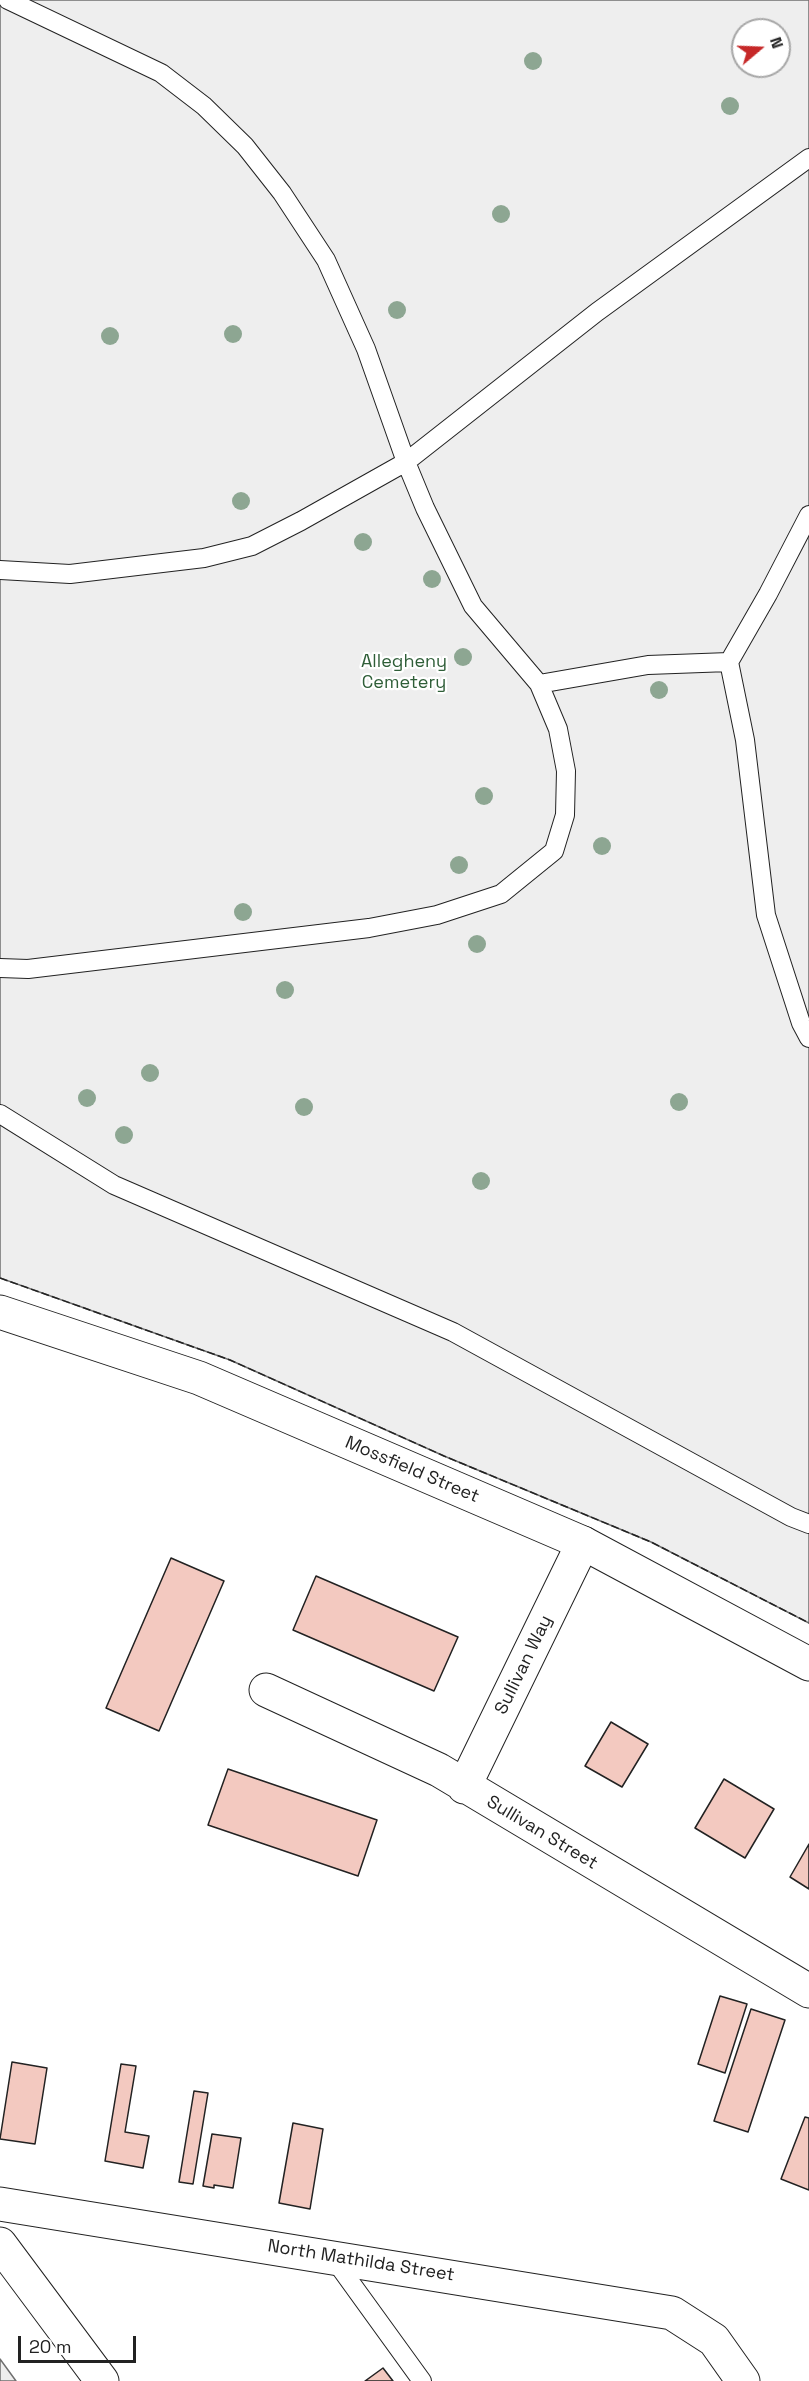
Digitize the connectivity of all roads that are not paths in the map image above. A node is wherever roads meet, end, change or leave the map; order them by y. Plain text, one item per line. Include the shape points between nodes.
1 (8, 0) edge
2 (809, 158) edge
3 (406, 462) junction
4 (809, 515) edge
5 (0, 570) edge
6 (729, 662) junction
7 (539, 684) junction
8 (0, 968) edge
9 (809, 1038) edge
10 (0, 1114) edge
11 (0, 1312) edge
12 (809, 1524) edge
13 (583, 1543) junction
14 (809, 1664) edge
15 (266, 1690) dead end
16 (464, 1787) junction
17 (809, 1991) edge
18 (0, 2204) edge
19 (0, 2244) edge
20 (332, 2256) junction
21 (102, 2381) edge
22 (422, 2381) edge
23 (743, 2381) edge

1 - 3 lane via 161,73 204,106 245,146 326,260 366,349
2 - 3 lane via 597,312
3 - 5 lane via 252,546 204,558 70,574
3 - 7 lane via 473,606
4 - 6 lane
6 - 7 lane via 648,665
6 - 9 lane via 745,740 766,915
7 - 8 lane via 558,729 566,771 565,815 554,851 501,894 437,915 369,928 28,969
10 - 12 lane via 114,1185 453,1332
11 - 13 street, Mossfield Street via 199,1378
13 - 14 street, Mossfield Street
13 - 16 street, Sullivan Way
15 - 16 street, Sullivan Street via 439,1770
16 - 17 street, Sullivan Street
18 - 20 street, North Mathilda Street
19 - 21 street
20 - 22 lane
20 - 23 street, North Mathilda Street via 672,2313 714,2340

